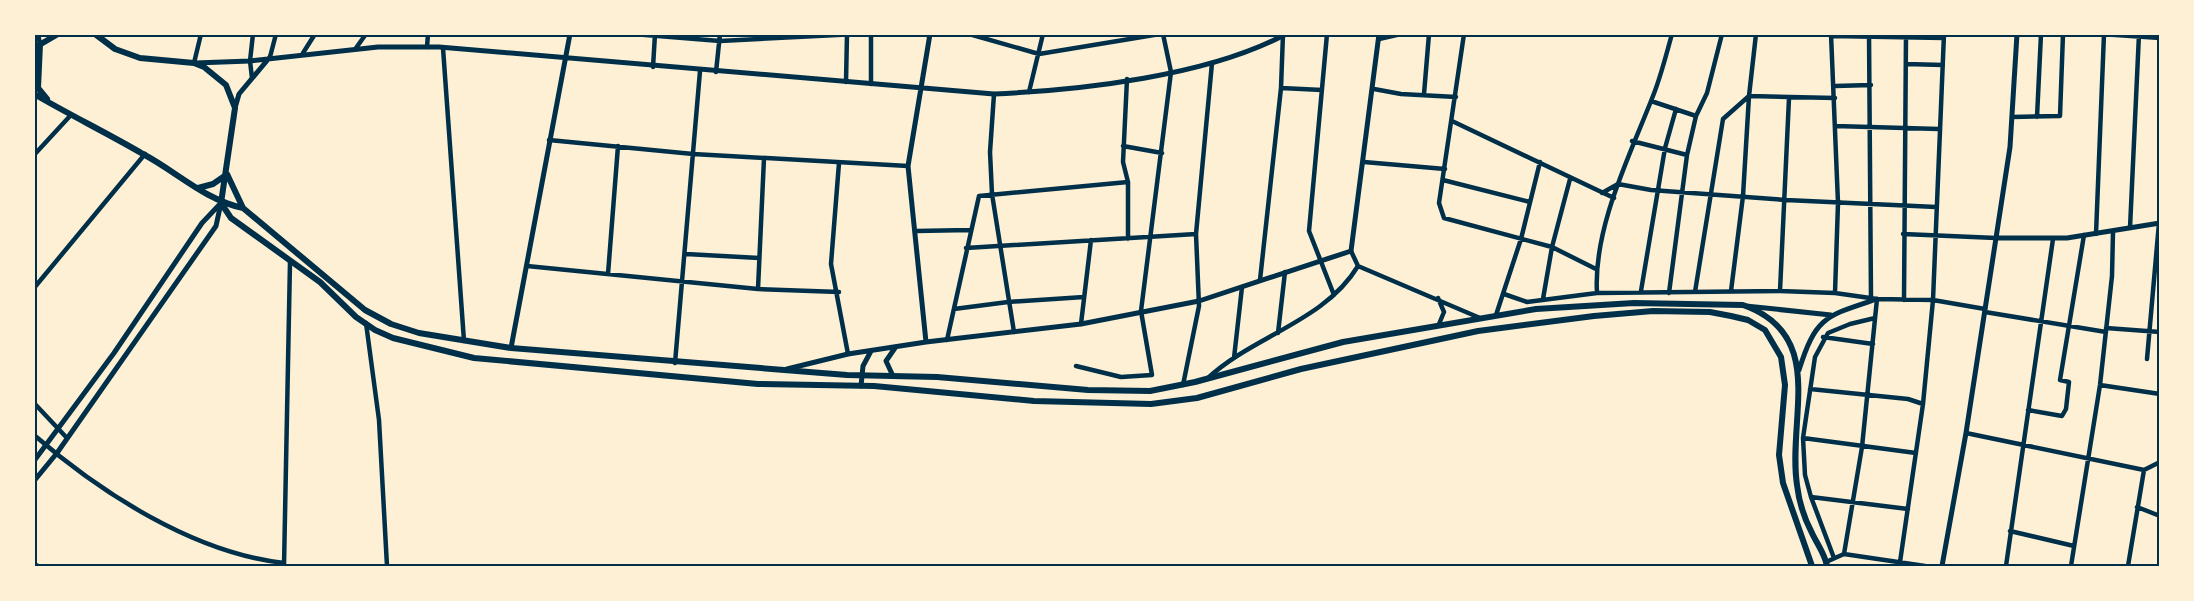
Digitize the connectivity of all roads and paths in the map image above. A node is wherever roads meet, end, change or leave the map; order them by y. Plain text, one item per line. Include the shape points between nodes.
1 (38, 34) edge
2 (58, 34) edge
3 (110, 34) edge
4 (201, 34) edge
5 (253, 34) edge
6 (276, 34) edge
7 (315, 34) edge
8 (366, 34) edge
9 (428, 34) edge
10 (570, 34) edge
11 (633, 34) edge
12 (720, 34) edge
13 (857, 34) edge
14 (871, 34) edge
15 (908, 34) edge
16 (969, 34) edge
17 (1043, 34) edge
18 (1162, 34) edge
19 (1327, 34) edge
20 (1401, 34) edge
21 (1429, 34) edge
22 (1464, 34) edge
23 (1672, 34) edge
24 (1722, 34) edge
25 (1756, 34) edge
26 (2017, 34) edge
27 (2041, 34) edge
28 (2063, 34) edge
29 (96, 35) edge
30 (655, 35) edge
31 (847, 35) edge
32 (930, 35) edge
33 (1284, 35) edge
34 (1831, 35) edge
35 (2103, 35) edge
36 (1869, 36) edge
37 (1906, 36) edge
38 (1944, 36) edge
39 (2139, 36) edge
40 (1379, 37) edge
41 (2160, 38) edge
42 (104, 41) junction
43 (720, 41) junction
44 (36, 46) edge
45 (427, 47) junction
46 (356, 48) junction
47 (443, 48) junction
48 (303, 53) junction
49 (1039, 54) junction
50 (270, 57) junction
51 (567, 60) junction
52 (250, 61) junction
53 (194, 63) junction
54 (1212, 63) junction
55 (1906, 64) junction
56 (1943, 65) junction
57 (653, 67) junction
58 (700, 71) junction
59 (716, 72) junction
60 (1171, 72) junction
61 (252, 78) junction
62 (1127, 80) junction
63 (846, 82) junction
64 (871, 84) junction
65 (1835, 86) junction
66 (1871, 86) junction
67 (1281, 88) junction
68 (1374, 89) junction
69 (922, 90) junction
70 (1322, 90) junction
71 (1029, 92) junction
72 (34, 94) edge
73 (994, 94) junction
74 (1424, 94) junction
75 (1749, 96) junction
76 (1456, 97) junction
77 (1789, 98) junction
78 (1835, 98) junction
79 (1651, 101) junction
80 (51, 104) junction
81 (235, 108) junction
82 (1676, 109) junction
83 (70, 116) junction
84 (1696, 116) junction
85 (2012, 117) junction
86 (2037, 117) junction
87 (1452, 121) junction
88 (1835, 126) junction
89 (1871, 127) junction
90 (1905, 129) junction
91 (1939, 129) junction
92 (549, 140) junction
93 (1632, 141) junction
94 (618, 146) junction
95 (1123, 146) junction
96 (1665, 148) junction
97 (1162, 153) junction
98 (145, 154) junction
99 (693, 154) junction
100 (34, 155) edge
101 (1687, 155) junction
102 (764, 158) junction
103 (1364, 162) junction
104 (1540, 162) junction
105 (839, 163) junction
106 (908, 166) junction
107 (1445, 169) junction
108 (227, 174) junction
109 (1570, 179) junction
110 (1443, 180) junction
111 (1128, 182) junction
112 (1618, 184) junction
113 (197, 188) junction
114 (1659, 188) junction
115 (1683, 191) junction
116 (1602, 193) junction
117 (992, 194) junction
118 (1712, 194) junction
119 (1743, 196) junction
120 (1614, 198) junction
121 (1786, 200) junction
122 (1530, 202) junction
123 (1838, 202) junction
124 (221, 203) junction
125 (1871, 205) junction
126 (1903, 206) junction
127 (1936, 207) junction
128 (243, 208) junction
129 (2159, 223) edge
130 (2130, 228) junction
131 (970, 230) junction
132 (916, 231) junction
133 (2114, 232) junction
134 (1196, 234) junction
135 (1903, 234) junction
136 (1936, 234) junction
137 (2096, 234) junction
138 (2084, 235) junction
139 (1151, 238) junction
140 (1521, 238) junction
141 (1996, 238) junction
142 (1128, 239) junction
143 (2053, 239) junction
144 (1091, 240) junction
145 (1552, 247) junction
146 (966, 248) junction
147 (1000, 248) junction
148 (1351, 251) junction
149 (686, 254) junction
150 (759, 258) junction
151 (1320, 261) junction
152 (290, 262) junction
153 (527, 266) junction
154 (1358, 266) junction
155 (1596, 269) junction
156 (1285, 272) junction
157 (608, 274) junction
158 (1260, 280) junction
159 (684, 281) junction
160 (1242, 287) junction
161 (34, 288) edge
162 (758, 289) junction
163 (1641, 291) junction
164 (1731, 291) junction
165 (1780, 291) junction
166 (838, 292) junction
167 (1669, 292) junction
168 (1695, 292) junction
169 (1598, 293) junction
170 (1835, 293) junction
171 (1504, 294) junction
172 (1334, 295) junction
173 (1084, 297) junction
174 (1438, 298) junction
175 (1874, 298) junction
176 (1543, 299) junction
177 (1904, 300) junction
178 (1933, 300) junction
179 (1198, 301) junction
180 (1008, 302) junction
181 (1743, 306) junction
182 (954, 309) junction
183 (1985, 310) junction
184 (1141, 311) junction
185 (1496, 315) junction
186 (1831, 315) junction
187 (1480, 318) junction
188 (1875, 318) junction
189 (2042, 321) junction
190 (366, 323) junction
191 (1081, 324) junction
192 (1439, 324) junction
193 (2070, 325) junction
194 (2106, 330) junction
195 (2150, 331) junction
196 (1014, 332) junction
197 (2160, 332) edge
198 (1278, 333) junction
199 (1824, 337) junction
200 (947, 340) junction
201 (464, 341) junction
202 (926, 342) junction
203 (1873, 344) junction
204 (896, 347) junction
205 (511, 348) junction
206 (871, 351) junction
207 (848, 354) junction
208 (1234, 358) junction
209 (2147, 359) dead end
210 (675, 363) junction
211 (1076, 366) dead end
212 (780, 370) junction
213 (1799, 370) junction
214 (862, 376) junction
215 (893, 376) junction
216 (1207, 379) junction
217 (1183, 385) junction
218 (2100, 385) junction
219 (861, 386) junction
220 (1810, 389) junction
221 (2160, 394) edge
222 (1866, 395) junction
223 (34, 403) edge
224 (1923, 404) junction
225 (2028, 410) junction
226 (59, 427) junction
227 (1966, 433) junction
228 (34, 435) edge
229 (66, 437) junction
230 (1803, 438) junction
231 (2024, 444) junction
232 (47, 446) junction
233 (1862, 447) junction
234 (57, 453) junction
235 (1916, 453) junction
236 (2088, 458) junction
237 (34, 461) edge
238 (2160, 462) edge
239 (2144, 470) junction
240 (34, 481) edge
241 (1810, 497) junction
242 (1853, 503) junction
243 (2137, 507) junction
244 (1908, 509) junction
245 (2160, 516) edge
246 (2010, 531) junction
247 (2074, 546) junction
248 (1844, 554) junction
249 (1834, 558) junction
250 (1900, 562) junction
251 (34, 564) edge
252 (1826, 564) edge
253 (284, 565) edge
254 (38, 567) edge
255 (387, 567) edge
256 (1812, 567) edge
257 (1925, 567) edge
258 (1941, 567) edge
259 (2006, 567) edge
260 (2071, 567) edge
261 (2128, 567) edge

1 - 44 street
2 - 44 main road
3 - 42 street
4 - 53 street
5 - 52 street
6 - 50 street
7 - 48 street
8 - 46 street
9 - 45 street
10 - 51 street
11 - 30 street
12 - 43 street
13 - 31 street
14 - 64 street
15 - 32 street
16 - 49 street
17 - 49 street
18 - 49 street
18 - 60 street
19 - 70 street
20 - 40 street
21 - 74 street
22 - 76 street
23 - 79 street
24 - 84 street via 1707,93
25 - 75 street
26 - 85 street
27 - 86 street
28 - 86 street via 2060,116
29 - 42 main road
30 - 43 street
30 - 57 street
31 - 43 street
31 - 63 street
32 - 69 street
33 - 54 street via 1245,55
33 - 67 street
34 - 36 street
34 - 65 street
35 - 39 street
35 - 137 street
36 - 37 street
36 - 66 street
37 - 38 street
37 - 55 street
38 - 56 street
39 - 41 street
39 - 130 street
40 - 68 street
42 - 53 main road via 140,58
43 - 59 street
44 - 80 main road via 38,88
45 - 46 street
45 - 47 street
46 - 48 street
47 - 51 street
47 - 201 street
48 - 50 street
49 - 71 street
50 - 52 street
50 - 61 street
51 - 57 street
51 - 92 street
52 - 53 street
52 - 61 street
53 - 81 main road via 226,85
54 - 60 street
54 - 134 street
55 - 56 street
55 - 90 street
56 - 91 street
57 - 58 street
58 - 59 street
58 - 99 street
59 - 63 street
60 - 62 street
60 - 97 street
61 - 81 street via 239,94
62 - 71 street
62 - 95 street
63 - 64 street
64 - 69 street
65 - 66 street
65 - 78 street
66 - 89 street
67 - 70 street
67 - 158 street
68 - 74 street
68 - 103 street
69 - 73 street
69 - 106 street
70 - 151 street via 1309,231
71 - 73 street
72 - 80 main road
73 - 117 street
74 - 76 street
75 - 77 street
75 - 118 street via 1723,119
75 - 119 street
76 - 87 street
77 - 78 street
77 - 121 street
78 - 88 street
79 - 82 street
79 - 93 street
80 - 83 main road
81 - 108 main road
82 - 84 street
82 - 96 street
83 - 98 main road
83 - 100 street
84 - 101 street
85 - 86 street
85 - 141 street
87 - 104 street
87 - 107 street
88 - 89 street
88 - 123 street
89 - 90 street
89 - 125 street
90 - 91 street
90 - 126 street
91 - 127 street
92 - 94 street
92 - 153 street
93 - 96 street
93 - 112 street
94 - 99 street
94 - 157 street
95 - 97 street
95 - 111 street
96 - 101 street
96 - 114 street
97 - 139 street
98 - 113 main road
98 - 161 street
99 - 102 street
99 - 149 street
101 - 115 street
102 - 105 street
102 - 150 street
103 - 107 street
103 - 148 street
104 - 109 street
104 - 122 street
105 - 106 street
105 - 166 street via 831,264
106 - 132 street
107 - 110 street
108 - 113 main road via 213,184
108 - 124 main road
108 - 128 main road
109 - 116 street
109 - 145 street
110 - 122 street
110 - 140 street via 1439,203 1444,218
111 - 117 street
111 - 142 street
112 - 114 street
112 - 116 street
112 - 120 street
113 - 124 main road
114 - 115 street
114 - 163 street
115 - 118 street
115 - 167 street
116 - 120 street
117 - 131 street via 979,195
117 - 147 street
118 - 119 street
118 - 168 street
119 - 121 street
119 - 164 street
120 - 155 street
121 - 123 street
121 - 165 street
122 - 140 street
123 - 125 street
123 - 170 street
124 - 128 main road
124 - 152 main road via 231,218
124 - 226 street via 202,224
124 - 229 street via 216,226
125 - 126 street
125 - 175 street
126 - 127 street
126 - 135 street
127 - 136 street
128 - 201 main road via 365,310 419,333
129 - 130 street
129 - 195 street
130 - 133 street
131 - 132 street
131 - 146 street
132 - 202 street
133 - 137 street
133 - 194 street
134 - 139 street
134 - 179 street
135 - 136 street
135 - 177 street
136 - 141 street
136 - 178 street
137 - 138 street
138 - 143 street
138 - 193 street
139 - 142 street
139 - 184 street
140 - 145 street
140 - 171 street
141 - 143 street
141 - 183 street
142 - 144 street
143 - 189 street
144 - 147 street
144 - 173 street
145 - 155 street
145 - 176 street
146 - 147 street
146 - 182 street
147 - 180 street
148 - 151 street
148 - 154 street
149 - 150 street
149 - 159 street
150 - 162 street
151 - 156 street
151 - 172 street
152 - 190 main road via 320,282
152 - 253 street
153 - 157 street
153 - 205 street
154 - 172 street
154 - 174 street
155 - 169 street
156 - 158 street
156 - 198 street
157 - 159 street
158 - 160 street
159 - 162 street
159 - 210 street
160 - 179 street
160 - 208 street
162 - 166 street
163 - 167 street
163 - 169 street
164 - 165 street
164 - 168 street
165 - 170 street
166 - 207 street
167 - 168 street
169 - 176 street
170 - 175 street
171 - 176 street via 1527,302
171 - 185 street
172 - 198 street
173 - 180 street
173 - 191 street
174 - 187 street
174 - 192 street via 1444,312
175 - 177 street
175 - 186 street
175 - 188 street
177 - 178 street
178 - 183 street
178 - 224 street
179 - 184 street
179 - 217 street
180 - 182 street
180 - 196 street
181 - 185 main road via 1634,303
181 - 186 street
181 - 213 main road via 1756,310 1787,335
182 - 200 street
183 - 189 street
183 - 227 street
184 - 191 street
184 - 211 street via 1152,375 1121,377
185 - 187 main road
186 - 213 street via 1813,332
187 - 192 main road
188 - 199 street via 1850,324
188 - 203 street
189 - 193 street
189 - 225 street
190 - 219 main road via 393,338 474,358 758,384
190 - 255 street via 379,420
191 - 196 street
192 - 216 main road via 1343,342
193 - 194 street
193 - 225 street via 2060,380 2069,382 2066,409 2062,416
194 - 195 street
194 - 218 street
195 - 197 street
195 - 209 street
196 - 200 street
198 - 208 street
199 - 203 street
199 - 220 street via 1815,357
200 - 202 street
201 - 205 main road
202 - 204 street
203 - 222 street
204 - 206 street
204 - 215 street via 886,361
205 - 210 main road
206 - 207 street
206 - 214 street
207 - 212 street
208 - 216 street
210 - 212 main road
212 - 214 main road
213 - 252 main road via 1797,486 1803,511
214 - 215 main road
214 - 219 street
215 - 217 main road via 1088,390 1150,391
216 - 217 main road
218 - 221 street
218 - 236 street
219 - 256 main road via 1045,401 1151,404 1197,398 1300,369 1478,331 1653,311 1720,314 1748,320 1765,330 1782,357 1785,385 1779,455 1783,483
220 - 222 street
220 - 230 street
222 - 224 street
222 - 233 street
223 - 226 street
224 - 235 street
225 - 231 street
226 - 229 street
226 - 232 street
227 - 231 street
227 - 258 street
228 - 232 street
229 - 234 street
230 - 233 street
230 - 241 street
231 - 236 street
231 - 246 street
232 - 234 street
232 - 237 street
233 - 235 street
233 - 242 street
234 - 240 street
234 - 253 street via 97,486 183,532 233,553
235 - 244 street
236 - 239 street
236 - 247 street
238 - 239 street
239 - 243 street
241 - 242 street
241 - 249 street
242 - 244 street
242 - 248 street
243 - 245 street
243 - 261 street
244 - 250 street
246 - 247 street
246 - 259 street
247 - 260 street
248 - 249 street
248 - 250 street
249 - 252 street
250 - 257 street
251 - 254 street

